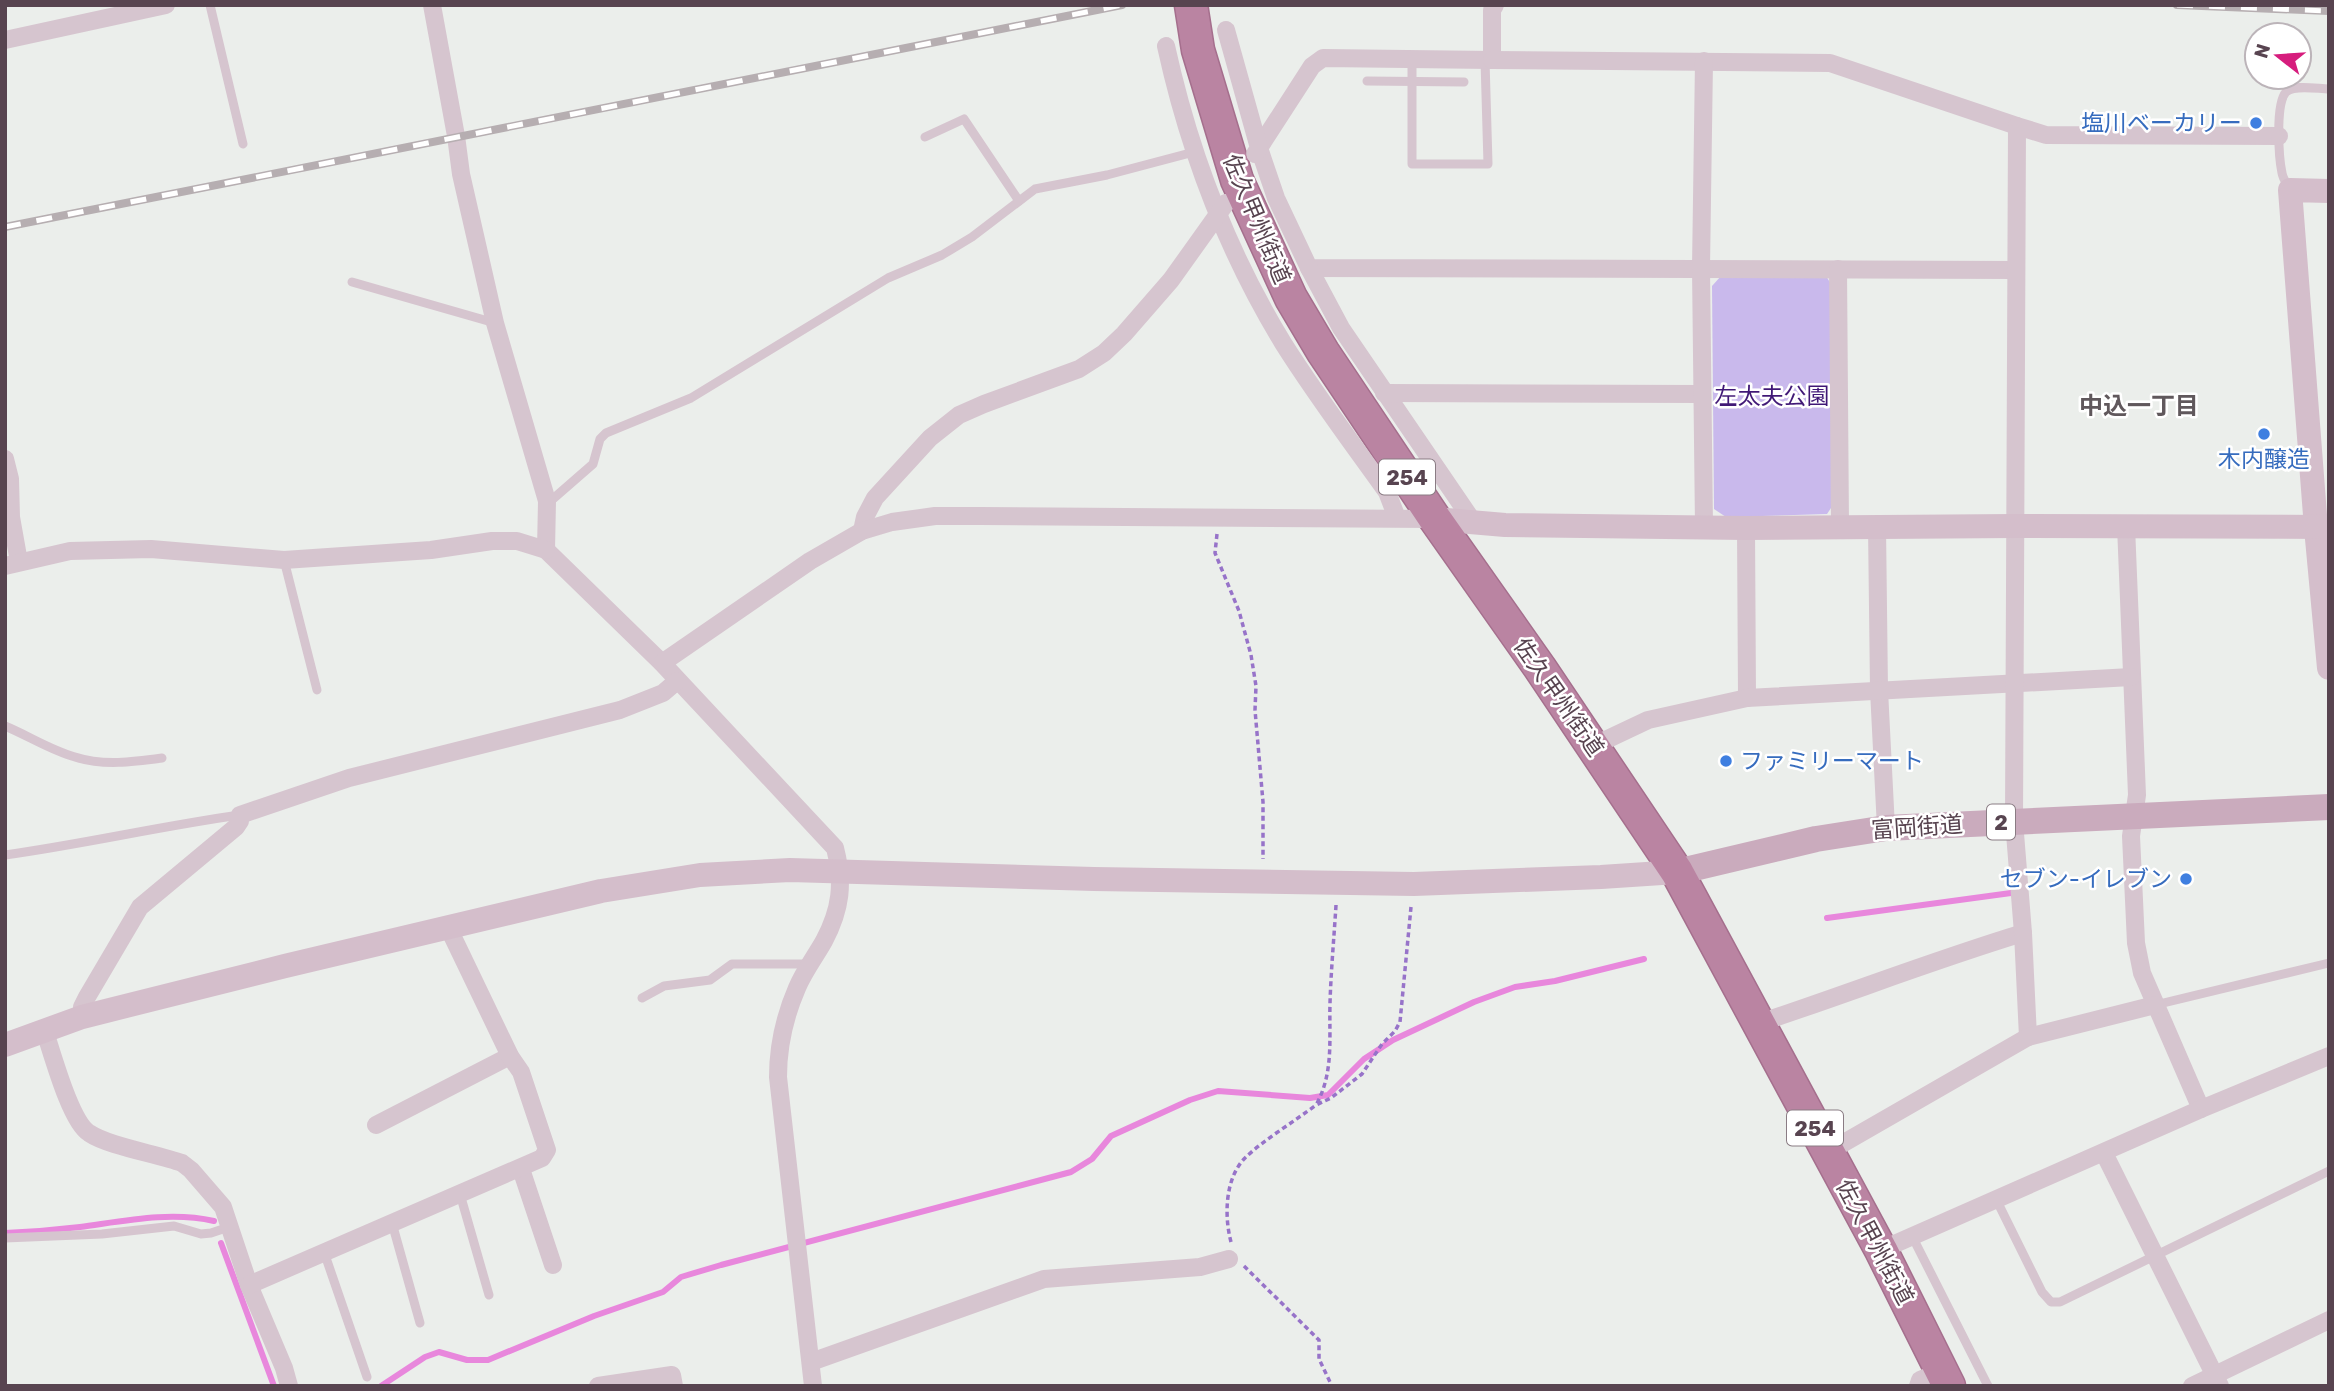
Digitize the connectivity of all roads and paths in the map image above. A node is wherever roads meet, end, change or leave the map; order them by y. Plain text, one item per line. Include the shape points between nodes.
1 (166, 5) edge
2 (210, 5) edge
3 (432, 5) edge
4 (1189, 5) edge
5 (1495, 5) edge
6 (1226, 30) dead end
7 (5, 40) edge
8 (1166, 46) dead end
9 (1412, 60) junction
10 (1488, 60) junction
11 (1704, 61) junction
12 (1412, 80) junction
13 (1367, 81) dead end
14 (1464, 82) dead end
15 (2329, 89) edge
16 (2017, 126) junction
17 (2279, 136) junction
18 (925, 137) dead end
19 (243, 144) dead end
20 (1194, 152) junction
21 (1255, 154) junction
22 (2290, 190) junction
23 (2329, 191) edge
24 (1019, 201) junction
25 (1222, 210) junction
26 (1309, 268) junction
27 (1702, 268) junction
28 (1838, 269) junction
29 (2016, 270) junction
30 (352, 282) dead end
31 (495, 323) junction
32 (1384, 393) junction
33 (1702, 394) junction
34 (5, 459) edge
35 (547, 501) junction
36 (1217, 518) junction
37 (1396, 518) junction
38 (1435, 519) junction
39 (1474, 523) junction
40 (1840, 526) junction
41 (1877, 526) junction
42 (2015, 526) junction
43 (2126, 526) junction
44 (1704, 527) junction
45 (2322, 527) edge
46 (1746, 528) junction
47 (862, 531) junction
48 (547, 550) junction
49 (284, 560) junction
50 (12, 564) edge
51 (662, 663) junction
52 (2329, 667) edge
53 (2131, 677) junction
54 (677, 681) junction
55 (2013, 683) junction
56 (317, 690) dead end
57 (1879, 690) junction
58 (1747, 698) junction
59 (5, 726) edge
60 (1593, 746) junction
61 (162, 758) dead end
62 (2329, 807) edge
63 (240, 814) junction
64 (2133, 817) junction
65 (2014, 821) junction
66 (1886, 828) junction
67 (5, 855) edge
68 (841, 871) junction
69 (1678, 872) junction
70 (1263, 881) junction
71 (1337, 882) junction
72 (1414, 884) junction
73 (448, 927) junction
74 (2023, 933) junction
75 (2329, 963) edge
76 (808, 964) junction
77 (642, 998) dead end
78 (2155, 1005) junction
79 (82, 1017) junction
80 (1759, 1023) junction
81 (44, 1029) junction
82 (2028, 1037) junction
83 (5, 1045) edge
84 (510, 1056) junction
85 (2329, 1056) edge
86 (1316, 1105) junction
87 (2201, 1109) junction
88 (376, 1125) dead end
89 (1828, 1152) junction
90 (2104, 1153) junction
91 (521, 1169) junction
92 (2329, 1171) edge
93 (460, 1195) junction
94 (1997, 1201) junction
95 (392, 1223) junction
96 (229, 1227) junction
97 (5, 1238) edge
98 (1913, 1238) junction
99 (1881, 1250) junction
100 (324, 1252) junction
101 (1233, 1255) junction
102 (2155, 1255) junction
103 (553, 1265) dead end
104 (249, 1285) junction
105 (489, 1295) dead end
106 (2329, 1320) edge
107 (420, 1323) dead end
108 (811, 1362) junction
109 (367, 1377) dead end
110 (2217, 1380) edge
111 (1936, 1381) edge
112 (289, 1386) edge
113 (598, 1386) edge
114 (674, 1386) edge
115 (813, 1386) edge
116 (1332, 1386) edge
117 (1989, 1386) edge
118 (2192, 1386) edge

1 - 7 street
2 - 19 lane
3 - 31 street via 461,174
4 - 38 highway, 佐久甲州街道 / 254 via 1237,180 1291,298
5 - 10 street
6 - 21 street
8 - 20 street
9 - 10 street
9 - 12 lane
9 - 21 street via 1317,61
10 - 11 street
10 - 12 lane via 1488,164 1412,164
11 - 16 street via 1830,63
11 - 27 street
12 - 13 lane
12 - 14 lane
15 - 17 lane via 2286,92
16 - 17 street via 2046,135
16 - 29 street
17 - 22 lane via 2282,175
18 - 24 lane via 964,119
20 - 24 lane via 1035,189
20 - 25 street
21 - 26 street
22 - 23 main road
22 - 45 main road
24 - 35 lane via 972,237 888,278 691,398 606,433 593,464
25 - 37 street via 1283,343 1387,492
25 - 47 street via 1171,280 1104,353 1079,369 959,415 930,438 875,498
26 - 27 street
26 - 32 street
27 - 28 street
27 - 33 street
28 - 29 street
28 - 40 street
29 - 42 street
30 - 31 lane
31 - 35 street
32 - 33 street
32 - 39 street
33 - 44 street
34 - 50 street via 10,479
35 - 48 street
36 - 37 street
36 - 47 street via 935,516
36 - 70 path via 1216,553 1239,611 1256,686
37 - 38 street
38 - 39 main road
38 - 60 highway, 佐久甲州街道 / 254
39 - 44 main road
40 - 41 main road
40 - 46 main road
41 - 42 main road
41 - 57 street
42 - 43 main road
42 - 55 street
43 - 45 main road
43 - 53 street
44 - 46 main road
45 - 52 main road
46 - 58 street
47 - 51 street via 810,561
48 - 49 street via 517,541 492,541
48 - 51 street
49 - 50 street via 151,549 70,551
49 - 56 lane
51 - 54 street
53 - 55 street
53 - 64 street via 2137,795
54 - 63 street via 663,693 620,710 349,778
54 - 68 street via 824,834 835,848
55 - 57 street
55 - 65 street
57 - 58 street
57 - 66 street
58 - 60 street via 1648,720
59 - 61 lane via 78,758 115,763
60 - 69 highway, 佐久甲州街道 / 254
62 - 64 main road, 富岡街道 / 2
63 - 67 lane
63 - 79 street via 236,827 139,907 86,997
64 - 65 main road, 富岡街道 / 2
64 - 78 street via 2136,943
65 - 66 main road, 富岡街道 / 2
65 - 74 street
66 - 69 main road, 富岡街道 / 2 via 1816,839
68 - 70 main road
68 - 73 main road via 666,879
68 - 76 street via 841,894 834,915
69 - 72 main road
69 - 80 highway, 佐久甲州街道 / 254
70 - 71 main road
71 - 72 main road
71 - 86 path via 1330,1059
72 - 86 path via 1399,1022 1362,1074
73 - 79 main road
73 - 84 street
74 - 80 street
74 - 82 street
75 - 78 lane
76 - 77 lane via 732,964 710,980 664,986
76 - 108 street via 785,1023 778,1077
78 - 82 street
78 - 87 street
79 - 81 main road
80 - 89 highway, 佐久甲州街道 / 254
81 - 83 main road
81 - 96 street via 83,1128 102,1139 181,1163 223,1207
82 - 89 street
84 - 88 street
84 - 91 street via 521,1072 547,1150 542,1158
85 - 87 street
86 - 101 path via 1244,1159 1234,1176 1227,1212
87 - 90 street
89 - 99 highway, 佐久甲州街道 / 254
90 - 94 street
90 - 102 street
91 - 93 street
91 - 103 street
92 - 102 lane
93 - 95 street
93 - 105 lane
94 - 98 street
94 - 102 lane via 2051,1302 2060,1302
95 - 100 street
95 - 107 lane
96 - 97 lane via 201,1234 174,1226
96 - 104 street
98 - 99 street
98 - 117 lane
99 - 111 highway, 佐久甲州街道 / 254
100 - 104 street
100 - 109 lane
101 - 108 street via 1200,1267 1044,1279
101 - 116 path via 1319,1340 1320,1359
102 - 110 street
104 - 112 street
106 - 110 street
108 - 115 street
110 - 118 street
113 - 114 street via 672,1375

